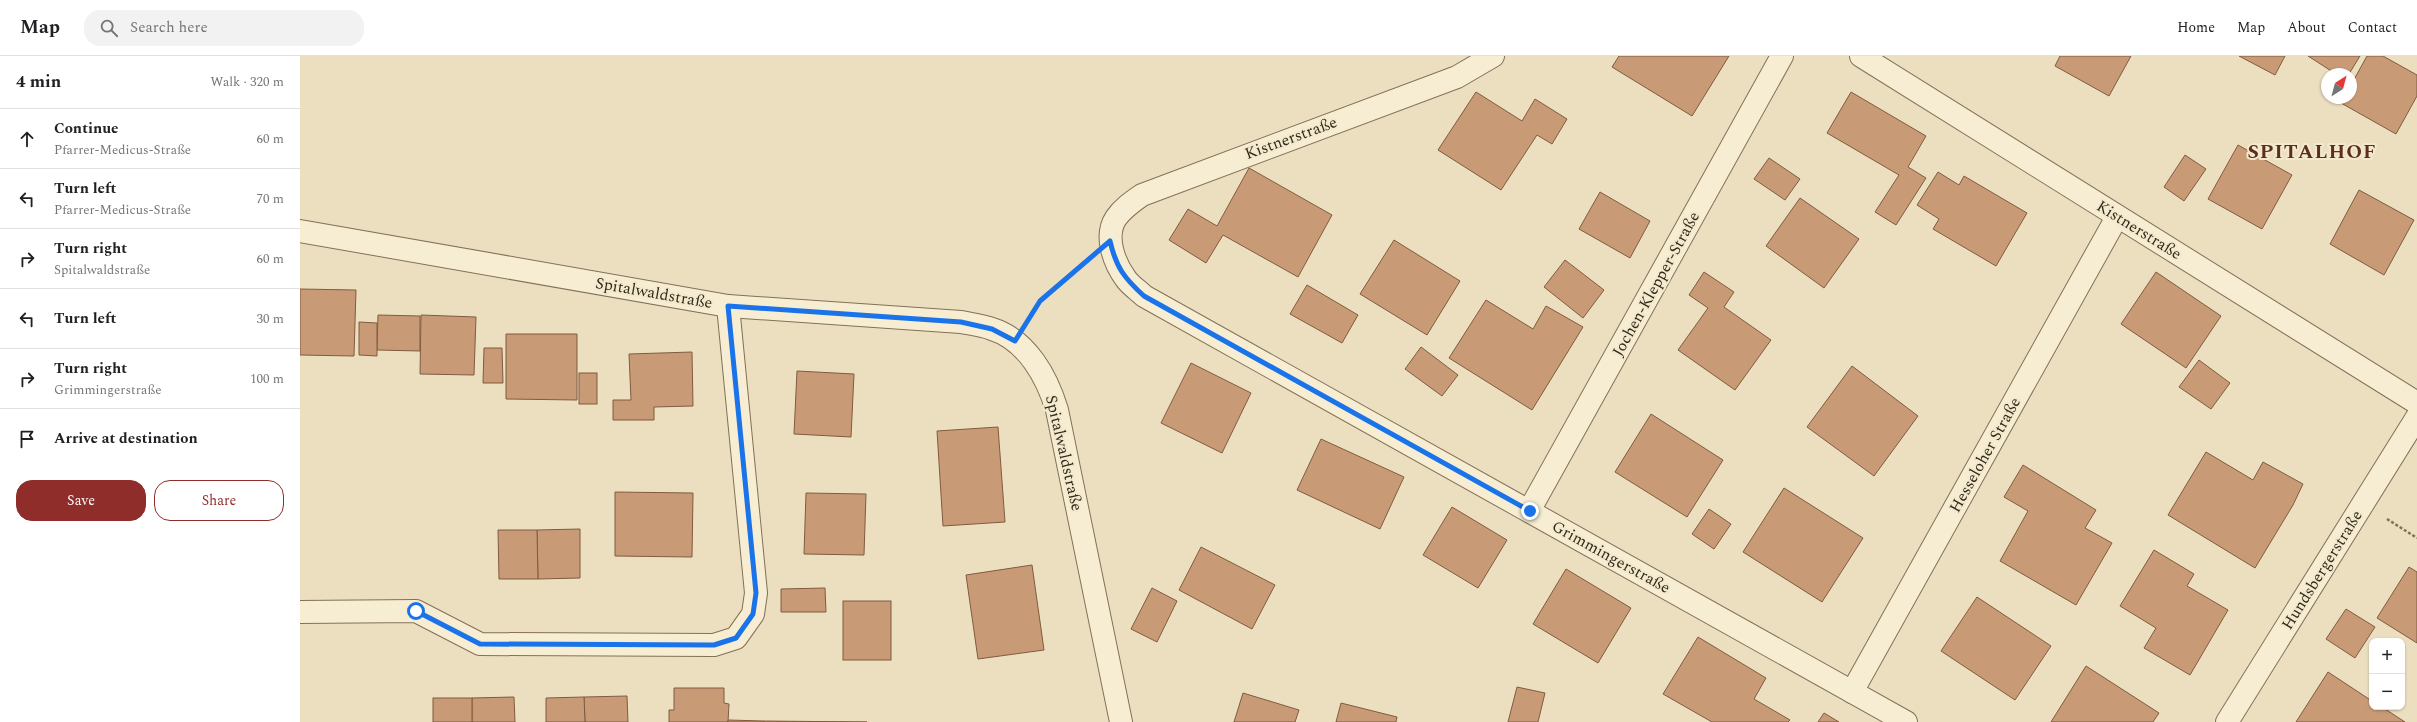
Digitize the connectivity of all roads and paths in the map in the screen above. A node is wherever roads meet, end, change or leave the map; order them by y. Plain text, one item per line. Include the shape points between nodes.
1 (1493, 56) edge
2 (1782, 56) edge
3 (1861, 56) edge
4 (2117, 217) junction
5 (300, 231) edge
6 (1110, 241) junction
7 (728, 306) junction
8 (1015, 341) junction
9 (2417, 403) edge
10 (2417, 417) edge
11 (2363, 504) junction
12 (1530, 511) junction
13 (2417, 538) edge
14 (300, 612) edge
15 (1852, 692) junction
16 (1121, 722) edge
17 (1906, 722) edge
18 (2226, 722) edge

1 - 6 street, Kistnerstraße via 1457,77 1142,195 1115,219
2 - 12 street, Jochen-Klepper-Straße
3 - 4 street, Kistnerstraße
4 - 9 street, Kistnerstraße
4 - 15 street, Hesseloher Straße
5 - 7 street, Spitalwaldstraße
6 - 8 path via 1040,301
6 - 12 street, Grimmingerstraße via 1114,259 1126,280 1144,296
7 - 8 street, Spitalwaldstraße via 961,322 992,329
7 - 14 street via 756,593 753,614 736,638 714,645 480,644 416,611
8 - 16 street, Spitalwaldstraße via 1036,364 1050,388 1057,410
10 - 11 street, Hundsbergerstraße
11 - 13 path
11 - 18 street, Hundsbergerstraße
12 - 15 street, Grimmingerstraße
15 - 17 street, Grimmingerstraße

